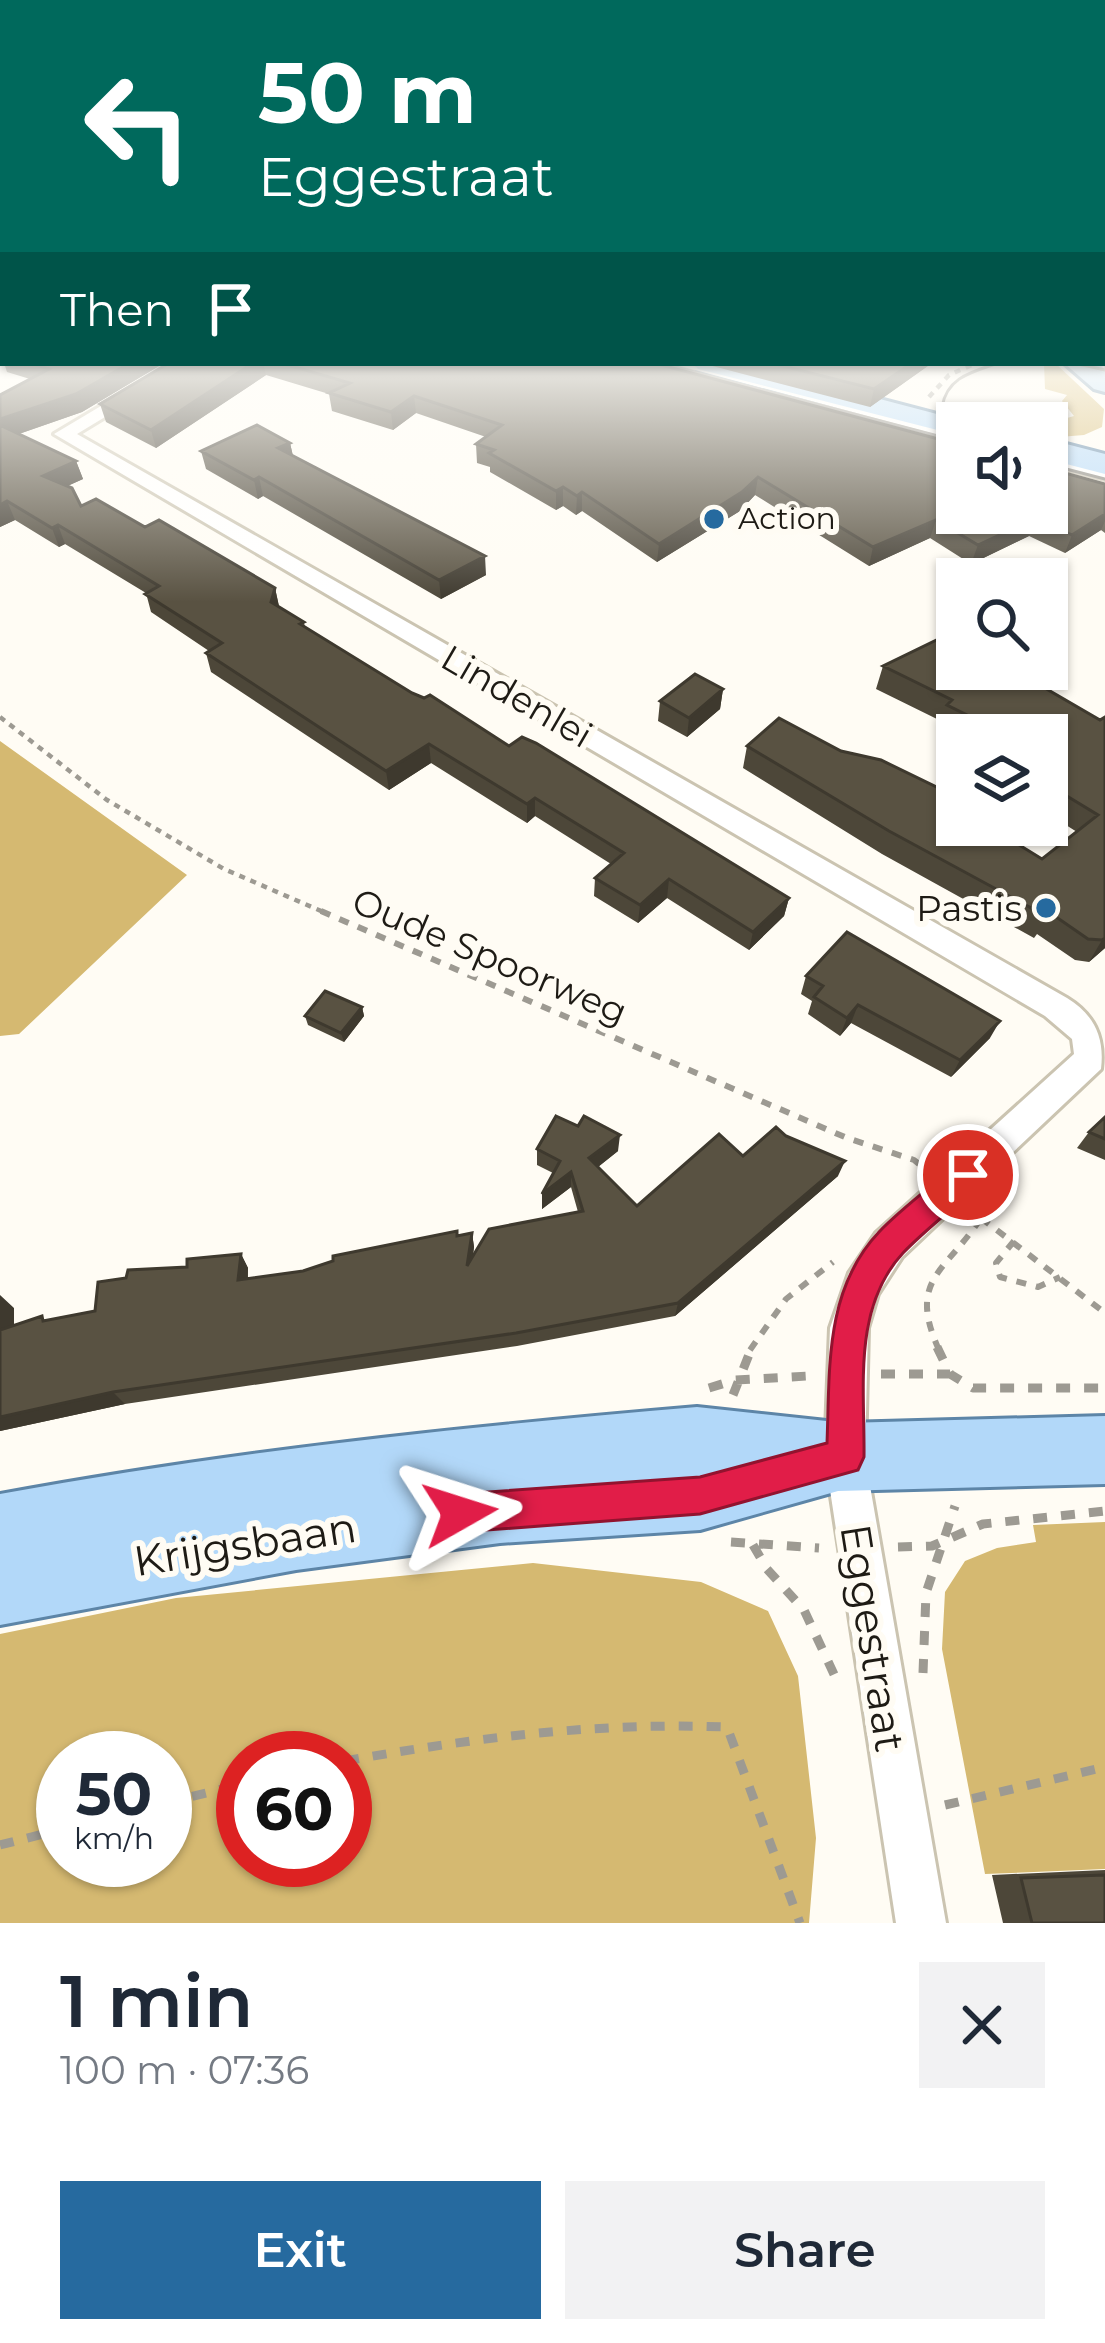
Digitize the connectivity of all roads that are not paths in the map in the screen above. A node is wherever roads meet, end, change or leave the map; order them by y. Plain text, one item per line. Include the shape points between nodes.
1 (82, 423) edge
2 (857, 423) edge
3 (902, 423) edge
4 (936, 432) edge
5 (936, 444) edge
6 (1068, 454) edge
7 (1105, 464) edge
8 (1068, 466) edge
9 (1105, 476) edge
10 (1068, 479) edge
11 (1105, 489) edge
12 (1096, 1034) edge
13 (1105, 1450) edge
14 (845, 1457) junction
15 (0, 1530) edge
16 (0, 1588) edge
17 (921, 1923) edge

1 - 12 street, Lindenlei via 63,434
2 - 5 main road
3 - 4 lane
6 - 7 main road
8 - 9 lane
10 - 11 main road
12 - 14 street, Eggestraat via 1090,1060 969,1206 889,1245 862,1286 848,1328
13 - 14 main road, Krijgsbaan via 968,1421
14 - 15 main road, Krijgsbaan via 697,1441 190,1496
14 - 16 main road, Krijgsbaan via 700,1496 500,1508 296,1534
14 - 17 street, Eggestraat

